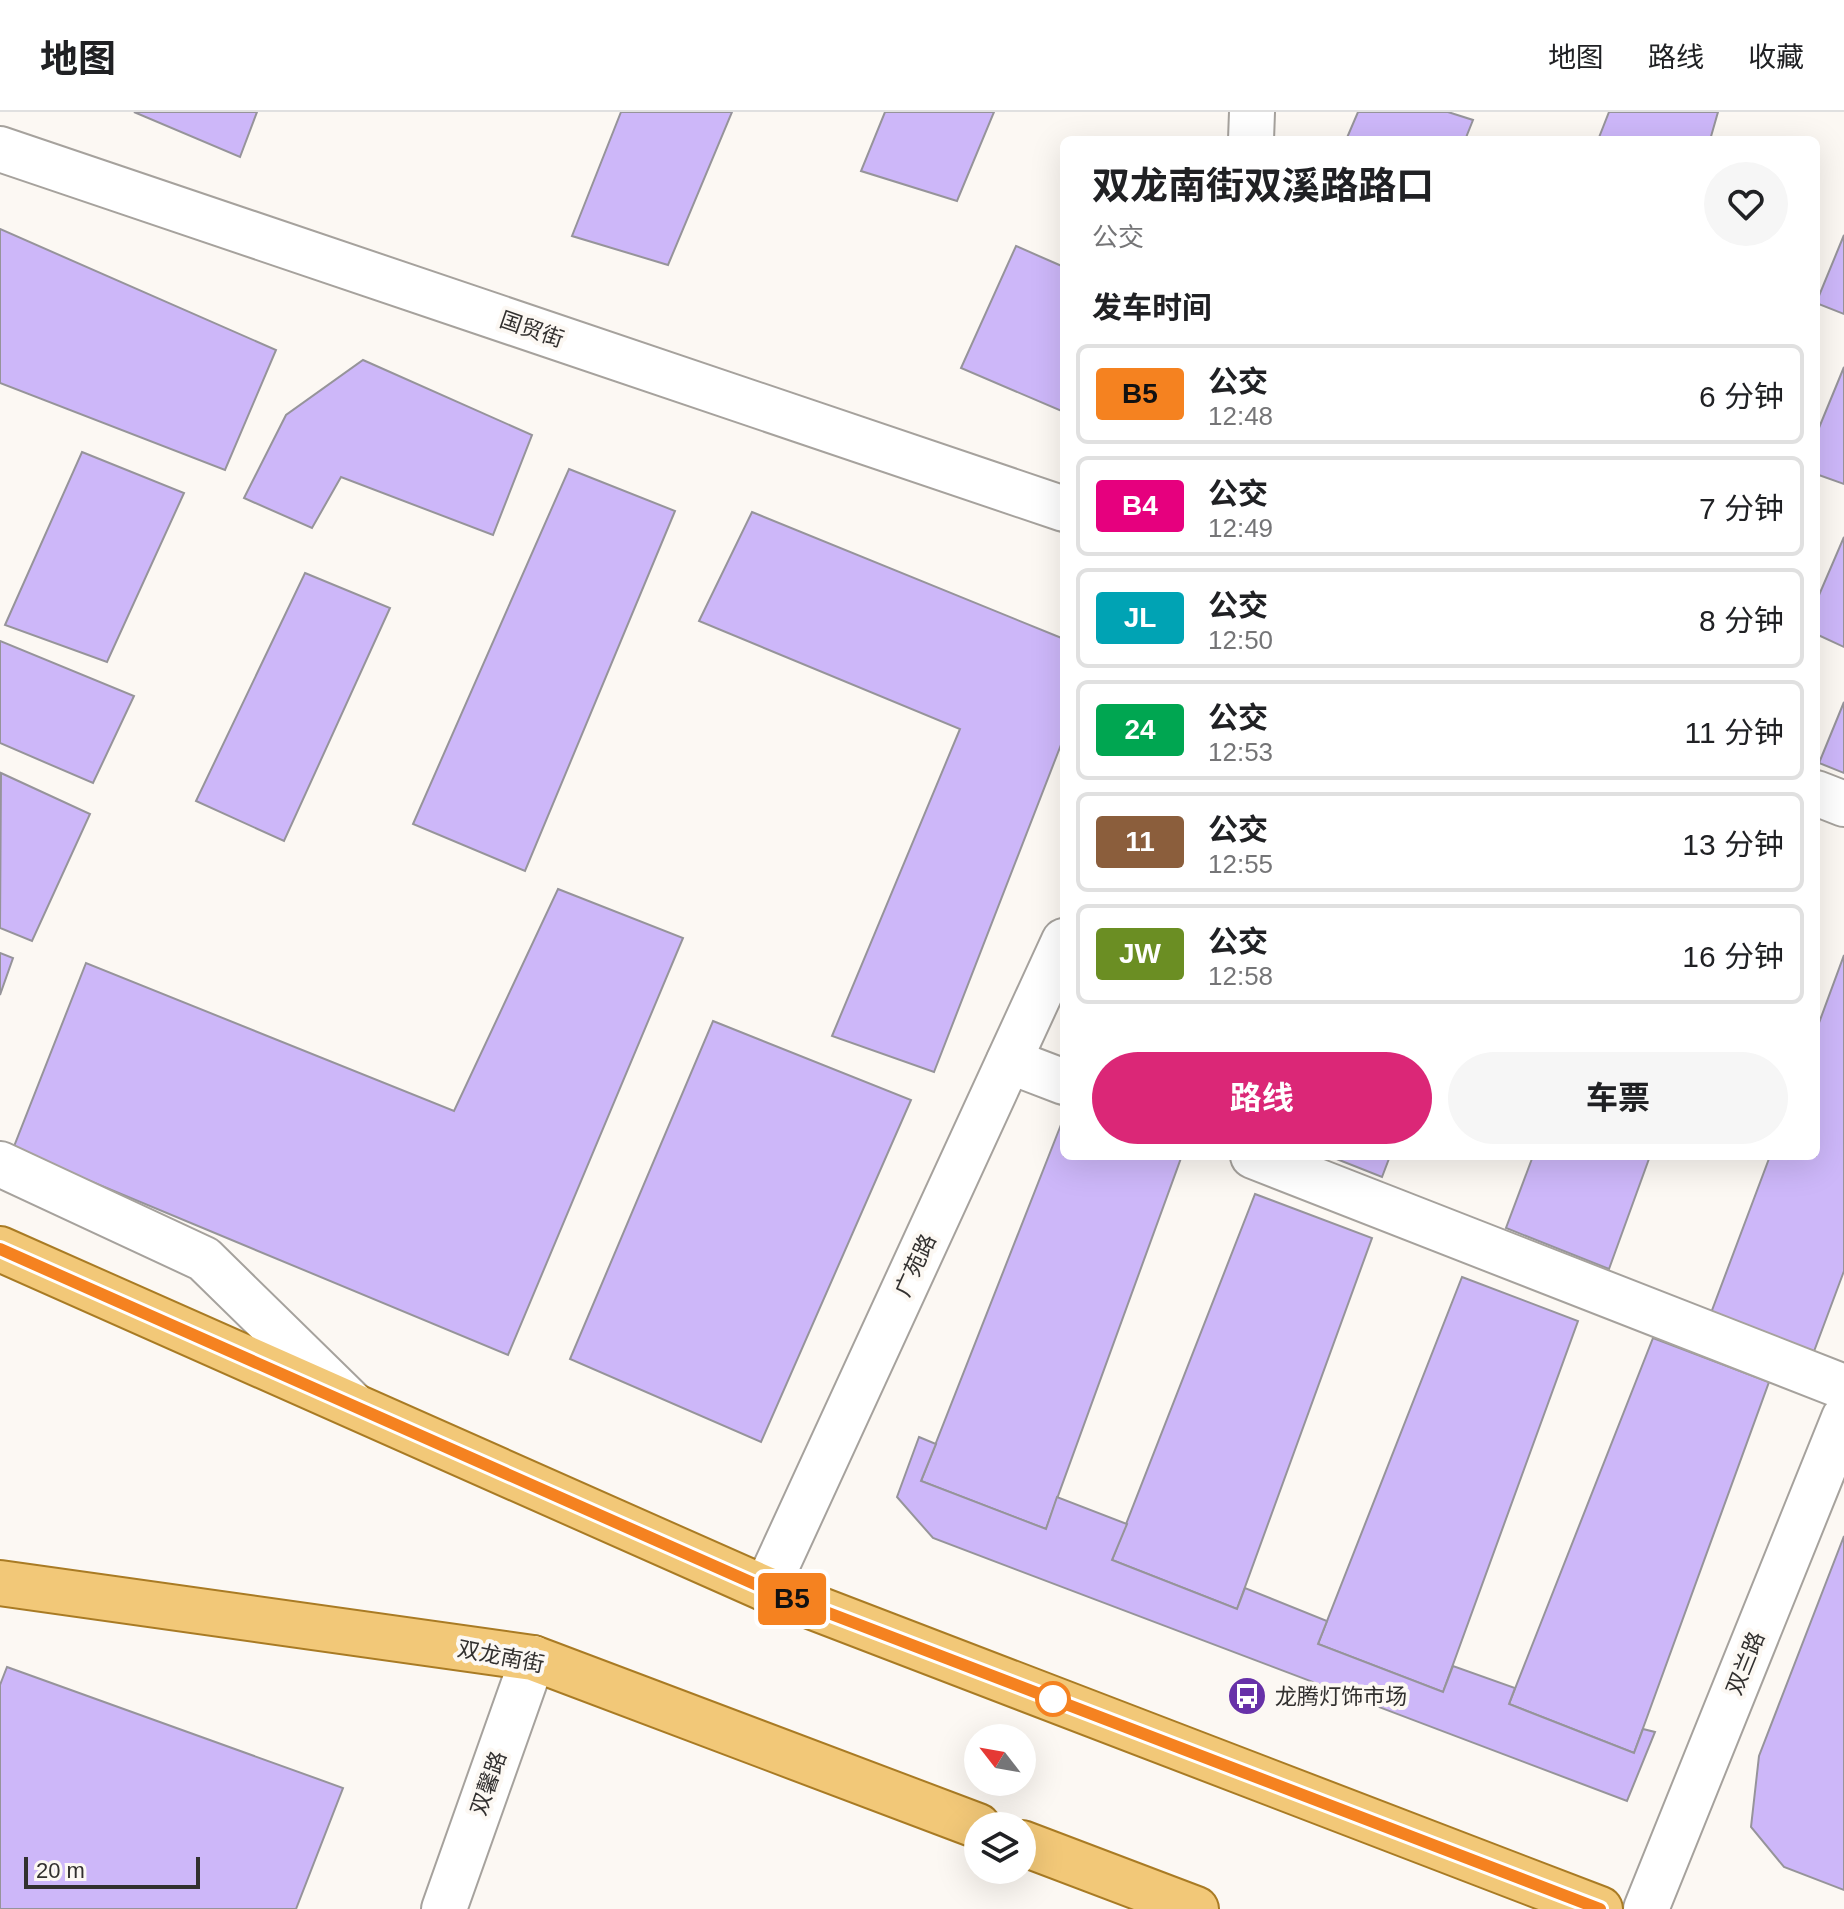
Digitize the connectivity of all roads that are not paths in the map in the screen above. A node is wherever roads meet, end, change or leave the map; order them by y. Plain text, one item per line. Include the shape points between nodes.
1 (1252, 112) edge
2 (1251, 136) edge
3 (0, 149) edge
4 (1060, 508) edge
5 (1820, 795) edge
6 (1844, 804) edge
7 (1060, 950) edge
8 (1009, 1061) junction
9 (1060, 1080) edge
10 (1263, 1160) edge
11 (0, 1164) edge
12 (0, 1249) edge
13 (1844, 1387) edge
14 (353, 1406) junction
15 (1844, 1418) edge
16 (0, 1583) edge
17 (766, 1589) junction
18 (533, 1658) junction
19 (964, 1821) edge
20 (1036, 1848) edge
21 (444, 1909) edge
22 (1196, 1909) edge
23 (1600, 1909) edge
24 (1646, 1909) edge

1 - 2 street
3 - 4 street, 国贸街
5 - 6 street
7 - 8 street, 广苑路
8 - 9 street
8 - 17 street, 广苑路
10 - 13 street
11 - 14 street via 204,1259
12 - 14 main road
14 - 17 main road
15 - 24 street, 双兰路
16 - 18 main road, 双龙南街
17 - 23 main road
18 - 19 main road, 双龙南街
18 - 21 street, 双馨路
20 - 22 main road

